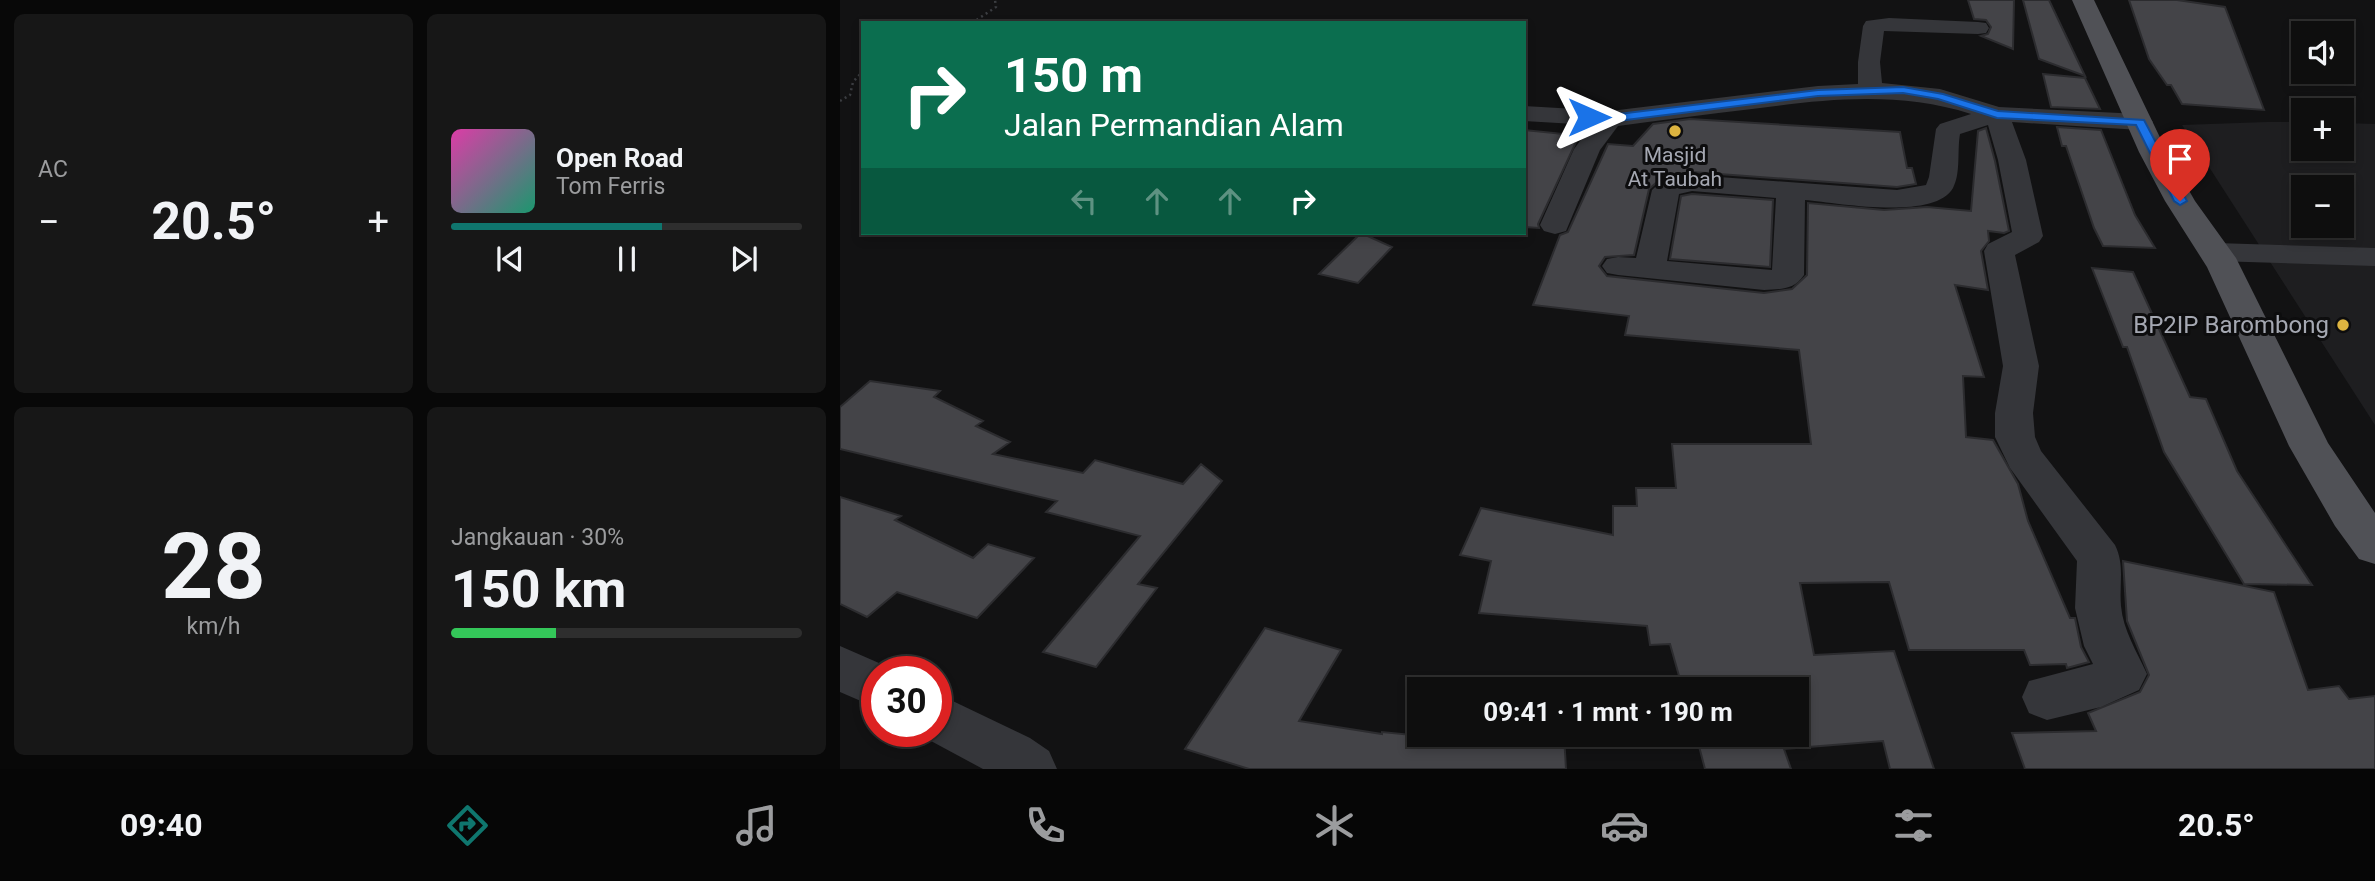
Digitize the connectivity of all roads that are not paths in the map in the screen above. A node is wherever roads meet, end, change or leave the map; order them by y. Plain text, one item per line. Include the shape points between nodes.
1 (2083, 0) edge
2 (1978, 28) dead end
3 (1870, 90) junction
4 (1526, 113) edge
5 (1997, 114) junction
6 (1610, 118) junction
7 (2140, 122) junction
8 (1791, 191) junction
9 (1555, 225) dead end
10 (2375, 257) edge
11 (2221, 261) junction
12 (1618, 266) dead end
13 (1650, 268) junction
14 (2375, 275) edge
15 (2375, 546) edge
16 (840, 668) edge
17 (861, 678) edge
18 (2047, 697) dead end
19 (952, 725) edge
20 (1030, 769) edge

1 - 7 main road
2 - 3 street via 1874,26 1868,62
3 - 5 street via 1921,92
3 - 6 street
4 - 6 street
5 - 7 street
5 - 8 street via 1949,129 1943,184 1925,196 1896,199
5 - 18 street via 2028,236 1999,251 2021,366 2015,437 2024,458 2099,558 2098,608 2108,646 2122,674 2101,685
6 - 9 street via 1587,149
7 - 11 main road via 2180,201
8 - 13 street via 1674,185 1666,190
8 - 13 street via 1787,275 1783,279
10 - 11 street
11 - 14 street
11 - 15 main road via 2329,483
12 - 13 street
16 - 17 street
19 - 20 street

